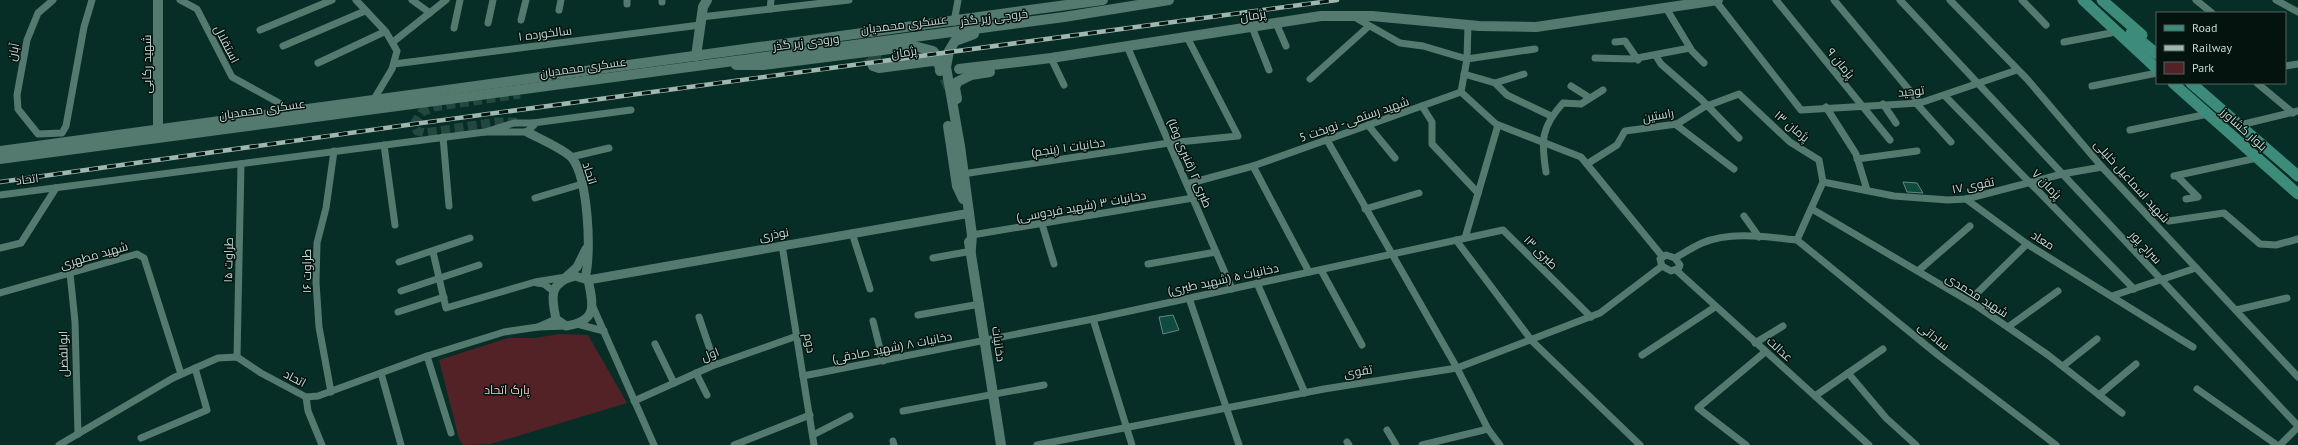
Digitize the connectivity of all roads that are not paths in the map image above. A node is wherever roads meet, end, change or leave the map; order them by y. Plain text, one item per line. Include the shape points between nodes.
1 (53, 0) edge
2 (92, 0) edge
3 (158, 0) edge
4 (180, 0) edge
5 (332, 0) edge
6 (356, 0) edge
7 (412, 0) edge
8 (446, 0) edge
9 (460, 0) edge
10 (493, 0) edge
11 (526, 0) edge
12 (561, 0) edge
13 (707, 0) edge
14 (771, 0) edge
15 (849, 0) edge
16 (958, 0) edge
17 (1103, 0) edge
18 (1169, 0) edge
19 (1717, 0) edge
20 (1776, 0) edge
21 (1834, 0) edge
22 (1900, 0) edge
23 (1950, 0) edge
24 (2022, 0) edge
25 (2074, 0) edge
26 (2083, 0) edge
27 (2093, 0) edge
28 (2105, 0) edge
29 (2196, 0) edge
30 (2276, 0) edge
31 (795, 3) edge
32 (1110, 4) edge
33 (1140, 5) junction
34 (1666, 8) junction
35 (770, 9) junction
36 (365, 10) junction
37 (559, 10) dead end
38 (2211, 12) edge
39 (2298, 12) edge
40 (430, 13) junction
41 (1346, 15) junction
42 (1064, 17) junction
43 (521, 20) dead end
44 (700, 21) junction
45 (954, 22) junction
46 (488, 23) dead end
47 (1276, 23) junction
48 (1468, 25) junction
49 (2046, 25) dead end
50 (1369, 26) junction
51 (1252, 27) junction
52 (454, 28) dead end
53 (260, 30) dead end
54 (384, 32) junction
55 (2111, 33) junction
56 (1187, 37) junction
57 (904, 41) dead end
58 (393, 42) junction
59 (1615, 42) dead end
60 (2064, 42) dead end
61 (283, 46) dead end
62 (1127, 46) junction
63 (1286, 46) dead end
64 (852, 48) dead end
65 (1690, 48) junction
66 (1535, 49) dead end
67 (2156, 52) edge
68 (2156, 52) edge
69 (762, 56) junction
70 (1656, 56) junction
71 (1048, 58) junction
72 (1596, 58) dead end
73 (1467, 59) junction
74 (697, 60) junction
75 (1638, 60) junction
76 (318, 63) dead end
77 (1704, 63) dead end
78 (394, 64) junction
79 (2298, 64) edge
80 (942, 65) junction
81 (2153, 65) edge
82 (873, 66) dead end
83 (2286, 66) edge
84 (959, 69) dead end
85 (1269, 70) dead end
86 (2017, 70) junction
87 (2156, 73) edge
88 (1464, 74) junction
89 (1524, 74) dead end
90 (1310, 79) dead end
91 (1495, 83) junction
92 (1978, 84) junction
93 (2174, 84) edge
94 (2192, 84) edge
95 (2258, 84) edge
96 (1064, 85) dead end
97 (1571, 86) dead end
98 (2092, 86) dead end
99 (1603, 90) dead end
100 (1462, 92) junction
101 (1739, 94) joint
102 (1945, 96) junction
103 (1590, 98) junction
104 (374, 99) junction
105 (1918, 103) junction
106 (281, 104) dead end
107 (1883, 104) junction
108 (1861, 105) junction
109 (1422, 106) junction
110 (1706, 106) junction
111 (1826, 107) junction
112 (631, 110) dead end
113 (2295, 112) edge
114 (2208, 114) junction
115 (1550, 116) junction
116 (533, 122) junction
117 (1896, 123) dead end
118 (1675, 124) junction
119 (1368, 125) junction
120 (1498, 125) junction
121 (2240, 126) junction
122 (2130, 130) dead end
123 (156, 132) junction
124 (485, 132) junction
125 (527, 132) junction
126 (443, 137) junction
127 (1739, 138) dead end
128 (1327, 140) junction
129 (1890, 140) dead end
130 (1541, 142) junction
131 (1951, 142) dead end
132 (1169, 143) junction
133 (384, 145) junction
134 (609, 148) dead end
135 (0, 151) edge
136 (334, 151) junction
137 (1917, 151) dead end
138 (571, 157) junction
139 (1395, 158) dead end
140 (1857, 158) junction
141 (2257, 158) junction
142 (0, 159) edge
143 (241, 164) junction
144 (1587, 164) junction
145 (1254, 166) junction
146 (2102, 167) junction
147 (1734, 169) dead end
148 (1546, 172) dead end
149 (970, 173) junction
150 (2062, 174) junction
151 (2298, 176) edge
152 (1823, 182) junction
153 (2030, 183) junction
154 (582, 184) junction
155 (1187, 184) junction
156 (56, 188) junction
157 (1868, 190) junction
158 (1419, 192) dead end
159 (1478, 193) junction
160 (2298, 194) edge
161 (0, 195) edge
162 (536, 198) dead end
163 (965, 198) junction
164 (1192, 198) junction
165 (1966, 199) junction
166 (2186, 199) dead end
167 (448, 206) dead end
168 (1365, 209) junction
169 (1812, 209) junction
170 (965, 214) junction
171 (1744, 216) dead end
172 (2169, 221) dead end
173 (1042, 224) junction
174 (395, 225) dead end
175 (1970, 226) dead end
176 (852, 233) junction
177 (972, 235) junction
178 (1759, 237) junction
179 (470, 238) dead end
180 (1465, 238) junction
181 (2298, 239) edge
182 (1456, 240) junction
183 (1799, 242) junction
184 (2027, 244) junction
185 (782, 245) junction
186 (0, 248) edge
187 (587, 248) junction
188 (972, 249) junction
189 (433, 252) junction
190 (1216, 252) junction
191 (1391, 254) junction
192 (1662, 256) junction
193 (933, 258) dead end
194 (1675, 258) junction
195 (399, 262) dead end
196 (1054, 264) dead end
197 (1148, 264) dead end
198 (479, 265) dead end
199 (1662, 266) junction
200 (2196, 268) junction
201 (1321, 270) junction
202 (1676, 270) junction
203 (1309, 272) junction
204 (1918, 272) junction
205 (70, 273) junction
206 (566, 277) junction
207 (439, 278) junction
208 (587, 279) junction
209 (2161, 279) junction
210 (535, 282) junction
211 (1257, 283) junction
212 (870, 289) dead end
213 (1232, 289) junction
214 (2134, 289) junction
215 (401, 291) dead end
216 (553, 291) junction
217 (2058, 291) dead end
218 (0, 293) edge
219 (2112, 296) junction
220 (444, 297) junction
221 (1189, 298) junction
222 (2287, 298) dead end
223 (1969, 302) junction
224 (980, 304) junction
225 (593, 307) junction
226 (1715, 307) junction
227 (2236, 310) junction
228 (398, 312) dead end
229 (918, 315) dead end
230 (698, 317) dead end
231 (1591, 317) junction
232 (556, 319) junction
233 (1093, 319) junction
234 (873, 321) dead end
235 (577, 324) junction
236 (566, 326) junction
237 (1783, 326) dead end
238 (538, 327) junction
239 (2008, 327) junction
240 (604, 331) junction
241 (797, 336) junction
242 (2097, 339) dead end
243 (985, 341) junction
244 (1532, 341) junction
245 (1755, 343) junction
246 (655, 344) dead end
247 (1362, 345) dead end
248 (2193, 347) dead end
249 (1883, 349) dead end
250 (1765, 352) junction
251 (1642, 355) dead end
252 (427, 356) junction
253 (237, 357) junction
254 (883, 361) junction
255 (715, 364) junction
256 (2136, 364) dead end
257 (2063, 366) junction
258 (195, 368) junction
259 (1457, 368) junction
260 (381, 373) junction
261 (696, 373) junction
262 (1848, 373) junction
263 (182, 374) junction
264 (803, 376) junction
265 (2298, 377) edge
266 (674, 383) junction
267 (1044, 385) dead end
268 (2198, 389) dead end
269 (331, 392) junction
270 (1305, 393) junction
271 (707, 395) dead end
272 (993, 395) junction
273 (2099, 395) junction
274 (1815, 396) junction
275 (306, 397) junction
276 (634, 401) junction
277 (1226, 408) junction
278 (903, 411) dead end
279 (2122, 413) dead end
280 (810, 415) junction
281 (850, 416) dead end
282 (2298, 426) edge
283 (1128, 428) junction
284 (1387, 430) dead end
285 (1488, 430) junction
286 (78, 434) junction
287 (451, 434) dead end
288 (813, 435) junction
289 (141, 438) dead end
290 (2284, 444) edge
291 (59, 445) edge
292 (322, 445) edge
293 (401, 445) edge
294 (654, 445) edge
295 (734, 445) edge
296 (814, 445) edge
297 (1001, 445) edge
298 (1037, 445) edge
299 (1132, 445) edge
300 (1239, 445) edge
301 (1396, 445) edge
302 (1424, 445) edge
303 (1500, 445) edge
304 (1640, 445) edge
305 (1746, 445) edge
306 (1870, 445) edge
307 (1916, 445) edge
308 (2056, 445) edge
309 (2277, 445) edge

1 - 2 street, آبان via 38,13 27,40 17,95 18,109 38,134 62,133 66,126 84,27
3 - 123 main road, شهید رکابی
4 - 106 street, استقلال via 197,9 232,77
5 - 53 street
6 - 36 street
7 - 40 street
8 - 40 street
9 - 52 street
10 - 46 street
11 - 43 street
12 - 37 street
13 - 44 main road via 702,7
14 - 35 street
15 - 31 street, سالخورده ۱
16 - 45 street
17 - 45 main road, عسکری محمدیان
18 - 33 main road, عسکری محمدیان
19 - 34 main road, پژمان
19 - 111 street, توحید via 1801,110
20 - 108 street, پژمان ۹
21 - 105 street
22 - 92 street, سراج پور
23 - 86 street, شهید اسماعیل خلیلی
24 - 49 street
25 - 55 main road
26 - 81 main road
27 - 67 main road
28 - 68 main road
29 - 38 street
30 - 39 street
31 - 35 street, سالخورده ۱
32 - 33 main road, عسکری محمدیان
32 - 42 main road, عسکری محمدیان
33 - 80 main road via 1087,19 963,37 955,41
34 - 48 main road, پژمان via 1536,27
34 - 65 street
35 - 44 street, سالخورده ۱
36 - 54 street
36 - 61 street
40 - 58 street
41 - 47 main road, پژمان
41 - 48 main road, پژمان
41 - 50 street
42 - 57 main road, خروجی زیر گذر
42 - 69 main road, عسکری محمدیان
44 - 74 main road
44 - 78 street, سالخورده ۱
45 - 74 main road, عسکری محمدیان
47 - 51 main road, پژمان
47 - 63 street
48 - 73 street
50 - 73 street via 1400,44 1423,46
50 - 90 street
51 - 56 main road, پژمان
51 - 85 street
54 - 58 street
54 - 76 street
55 - 60 street
55 - 81 main road
56 - 62 main road, پژمان
56 - 132 street, دخانیات ۱ (پنجم) via 1238,136
58 - 78 street via 397,52
59 - 75 street via 1625,41
62 - 71 main road, پژمان
62 - 132 street, طبری ۲ (قنبری وفا)
64 - 69 main road, ورودی زیر گذر via 768,58
65 - 70 street
65 - 77 street
66 - 73 street
69 - 74 main road, عسکری محمدیان
70 - 75 street
70 - 110 street via 1661,64
71 - 84 main road, پژمان
71 - 96 street
71 - 149 main road via 1035,63 971,75 957,82 955,88
72 - 75 street via 1620,62
73 - 88 street
74 - 80 main road via 763,65 922,46 938,53
74 - 104 main road, عسکری محمدیان
74 - 123 main road, عسکری محمدیان
78 - 104 street
79 - 83 street
80 - 82 main road, پژمان via 926,61 879,68
80 - 163 main road, دخانیات via 949,87
80 - 163 main road via 957,186
86 - 92 street, توحید
86 - 146 street, شهید اسماعیل خلیلی via 2072,129
87 - 98 street
88 - 91 street
88 - 100 street
89 - 91 street
91 - 115 street via 1507,95
92 - 102 street, توحید
92 - 150 street, سراج پور
93 - 114 main road, بلوار کشاورز
94 - 121 main road, بلوار کشاورز
95 - 113 street
97 - 103 street
99 - 103 street
100 - 109 street, شهید رستمی - نوبخت 5
100 - 120 street
101 - 110 street, راستین
101 - 152 street, پژمان ۱۳ via 1790,142 1819,160
102 - 105 street, توحید
102 - 153 street, پژمان ۷
103 - 115 street via 1581,104 1563,103
104 - 123 main road, عسکری محمدیان
105 - 107 street, توحید
105 - 131 street
107 - 108 street, توحید
107 - 117 street
108 - 111 street, توحید
108 - 129 street, پژمان ۹
109 - 119 street, شهید رستمی - نوبخت 5
109 - 159 street via 1432,122 1432,144
110 - 118 street, راستین
110 - 127 street
111 - 140 street
112 - 116 street, اتحاد
113 - 121 street
114 - 122 street
114 - 141 main road, بلوار کشاورز
115 - 130 street
116 - 124 street, اتحاد via 514,123
116 - 125 street via 533,128
118 - 144 street, راستین via 1625,131 1617,145
118 - 147 street
119 - 128 street, شهید رستمی - نوبخت 5
119 - 139 street
120 - 130 street
120 - 159 street
121 - 151 main road, بلوار کشاورز
123 - 135 main road, عسکری محمدیان
123 - 142 main road, عسکری محمدیان
124 - 125 street, اتحاد
124 - 126 street, اتحاد
125 - 138 street, اتحاد
126 - 133 street, اتحاد
126 - 167 street
128 - 145 street, شهید رستمی - نوبخت 5
128 - 168 street
130 - 144 street via 1581,157
130 - 148 street
132 - 149 street, دخانیات ۱ (پنجم)
132 - 155 street, طبری ۲ (قنبری وفا)
133 - 136 street, اتحاد
133 - 174 street
134 - 138 street
136 - 143 street, اتحاد
136 - 269 street, طراوت ۱۶ via 326,208 317,243 316,282 319,327
137 - 140 street
138 - 154 street, اتحاد via 579,169
140 - 157 street
141 - 160 main road, بلوار کشاورز
141 - 166 street via 2175,176 2198,197
143 - 156 street, اتحاد
143 - 253 street, طراوت ۱۵
144 - 192 street
145 - 155 street, شهید رستمی - نوبخت 5
145 - 203 street
146 - 150 street, تقوی ۱۷
146 - 200 street, شهید اسماعیل خلیلی
149 - 163 main road
150 - 153 street, تقوی ۱۷
150 - 209 street, سراج پور
152 - 157 street, تقوی ۱۷
152 - 169 street
153 - 165 street, تقوی ۱۷
153 - 214 street, پژمان ۷
154 - 162 street
154 - 187 street, اتحاد
155 - 164 street, طبری ۲ (قنبری وفا)
156 - 161 street, اتحاد
156 - 186 street via 21,243
157 - 165 street, تقوی ۱۷ via 1906,199
158 - 168 street
159 - 180 street
163 - 170 main road, دخانیات
163 - 177 main road, دخانیات
164 - 173 street, دخانیات ۳ (شهید فردوسی)
164 - 190 street, طبری ۲ (قنبری وفا)
165 - 184 street, معاد
168 - 191 street
169 - 183 street
169 - 204 street, شهید محمدی
170 - 176 street, نوذری
170 - 188 main road, دخانیات
171 - 178 street
172 - 181 street via 2224,213 2260,244 2276,245
173 - 177 street, دخانیات ۳ (شهید فردوسی)
173 - 196 street
175 - 204 street
176 - 185 street, نوذری
176 - 212 street
177 - 188 main road, دخانیات
178 - 183 street
178 - 194 street via 1703,242
179 - 189 street
180 - 182 street, دخانیات ۵ (شهید طبری)
180 - 231 street, طبری ۱۳ via 1503,230
182 - 191 street, دخانیات ۵ (شهید طبری)
182 - 244 street
183 - 308 street, ساداتی via 1938,355
184 - 219 street, معاد
184 - 223 street
185 - 208 street, نوذری
185 - 241 street, دوم
187 - 206 street via 577,267
187 - 208 street, اتحاد
188 - 193 street
188 - 224 main road, دخانیات
189 - 195 street
189 - 207 street
190 - 197 street
190 - 213 street, طبری ۲ (قنبری وفا)
191 - 201 street, دخانیات ۵ (شهید طبری)
191 - 259 street
192 - 194 street via 1671,255
192 - 199 street
194 - 202 street via 1680,264
198 - 207 street
199 - 202 street via 1671,271
199 - 231 street, تقوی via 1600,314
200 - 209 street
200 - 227 street, شهید اسماعیل خلیلی
201 - 203 street, دخانیات ۵ (شهید طبری)
201 - 247 street
202 - 226 street, عدالت
203 - 211 street, دخانیات ۵ (شهید طبری)
204 - 223 street, شهید محمدی
205 - 218 street, شهید مطهری
205 - 263 street, شهید مطهری via 138,254 144,258
205 - 286 street, ابوالفضل via 75,322
206 - 208 street
206 - 210 street
206 - 216 street via 558,282
207 - 215 street
207 - 220 street
208 - 225 street
209 - 214 street
209 - 282 street, سراج پور
210 - 216 street via 544,284
210 - 220 street via 446,308
211 - 213 street, دخانیات ۵ (شهید طبری)
211 - 270 street
213 - 221 street, دخانیات ۵ (شهید طبری)
214 - 219 street
216 - 232 street via 551,296
217 - 239 street
219 - 248 street, معاد
220 - 228 street
221 - 233 street, دخانیات ۵ (شهید طبری)
221 - 277 street
222 - 227 street
223 - 239 street, شهید محمدی
224 - 229 street
224 - 243 main road, دخانیات
225 - 235 street via 589,318
225 - 240 street
226 - 245 street, عدالت
226 - 251 street
227 - 265 street, شهید اسماعیل خلیلی
230 - 255 street
231 - 244 street, تقوی
232 - 236 street
232 - 238 street, اتحاد
233 - 243 street, دخانیات ۵ (شهید طبری)
233 - 283 street
234 - 254 street
235 - 236 street
235 - 240 street
236 - 238 street, اتحاد
237 - 245 street
238 - 252 street, اتحاد via 504,332
239 - 257 street, شهید محمدی
240 - 276 street
241 - 255 street, اول
241 - 264 street, دوم
242 - 257 street
243 - 254 street, دخانیات ۸ (شهید صادقی)
243 - 272 main road, دخانیات
244 - 259 street, تقوی
244 - 304 street
245 - 250 street, عدالت
246 - 266 street
249 - 262 street
250 - 274 street, عدالت
250 - 305 street via 1698,408
252 - 260 street, اتحاد
252 - 287 street
253 - 258 street via 218,358
253 - 275 street, اتحاد
254 - 264 street, دخانیات ۸ (شهید صادقی)
255 - 261 street, اول
256 - 273 street
257 - 273 street, شهید محمدی
258 - 263 street
258 - 289 street via 207,410
259 - 270 street, تقوی
259 - 285 street
260 - 269 street, اتحاد
260 - 293 street
261 - 266 street, اول
261 - 271 street
262 - 274 street
262 - 307 street via 1886,418
263 - 286 street
264 - 280 street, دوم
266 - 276 street, اول
267 - 272 street
268 - 309 street
269 - 275 street, اتحاد
270 - 277 street, تقوی
272 - 278 street
272 - 297 main road, دخانیات
273 - 279 street, شهید محمدی
274 - 306 street, عدالت
275 - 292 street via 308,411
276 - 294 street
277 - 283 street, تقوی
277 - 300 street
280 - 288 street, دوم
280 - 295 street
281 - 288 street
282 - 290 street
283 - 298 street, تقوی
283 - 299 street
284 - 301 street
285 - 302 street
285 - 303 street
286 - 291 street
288 - 296 street, دوم

